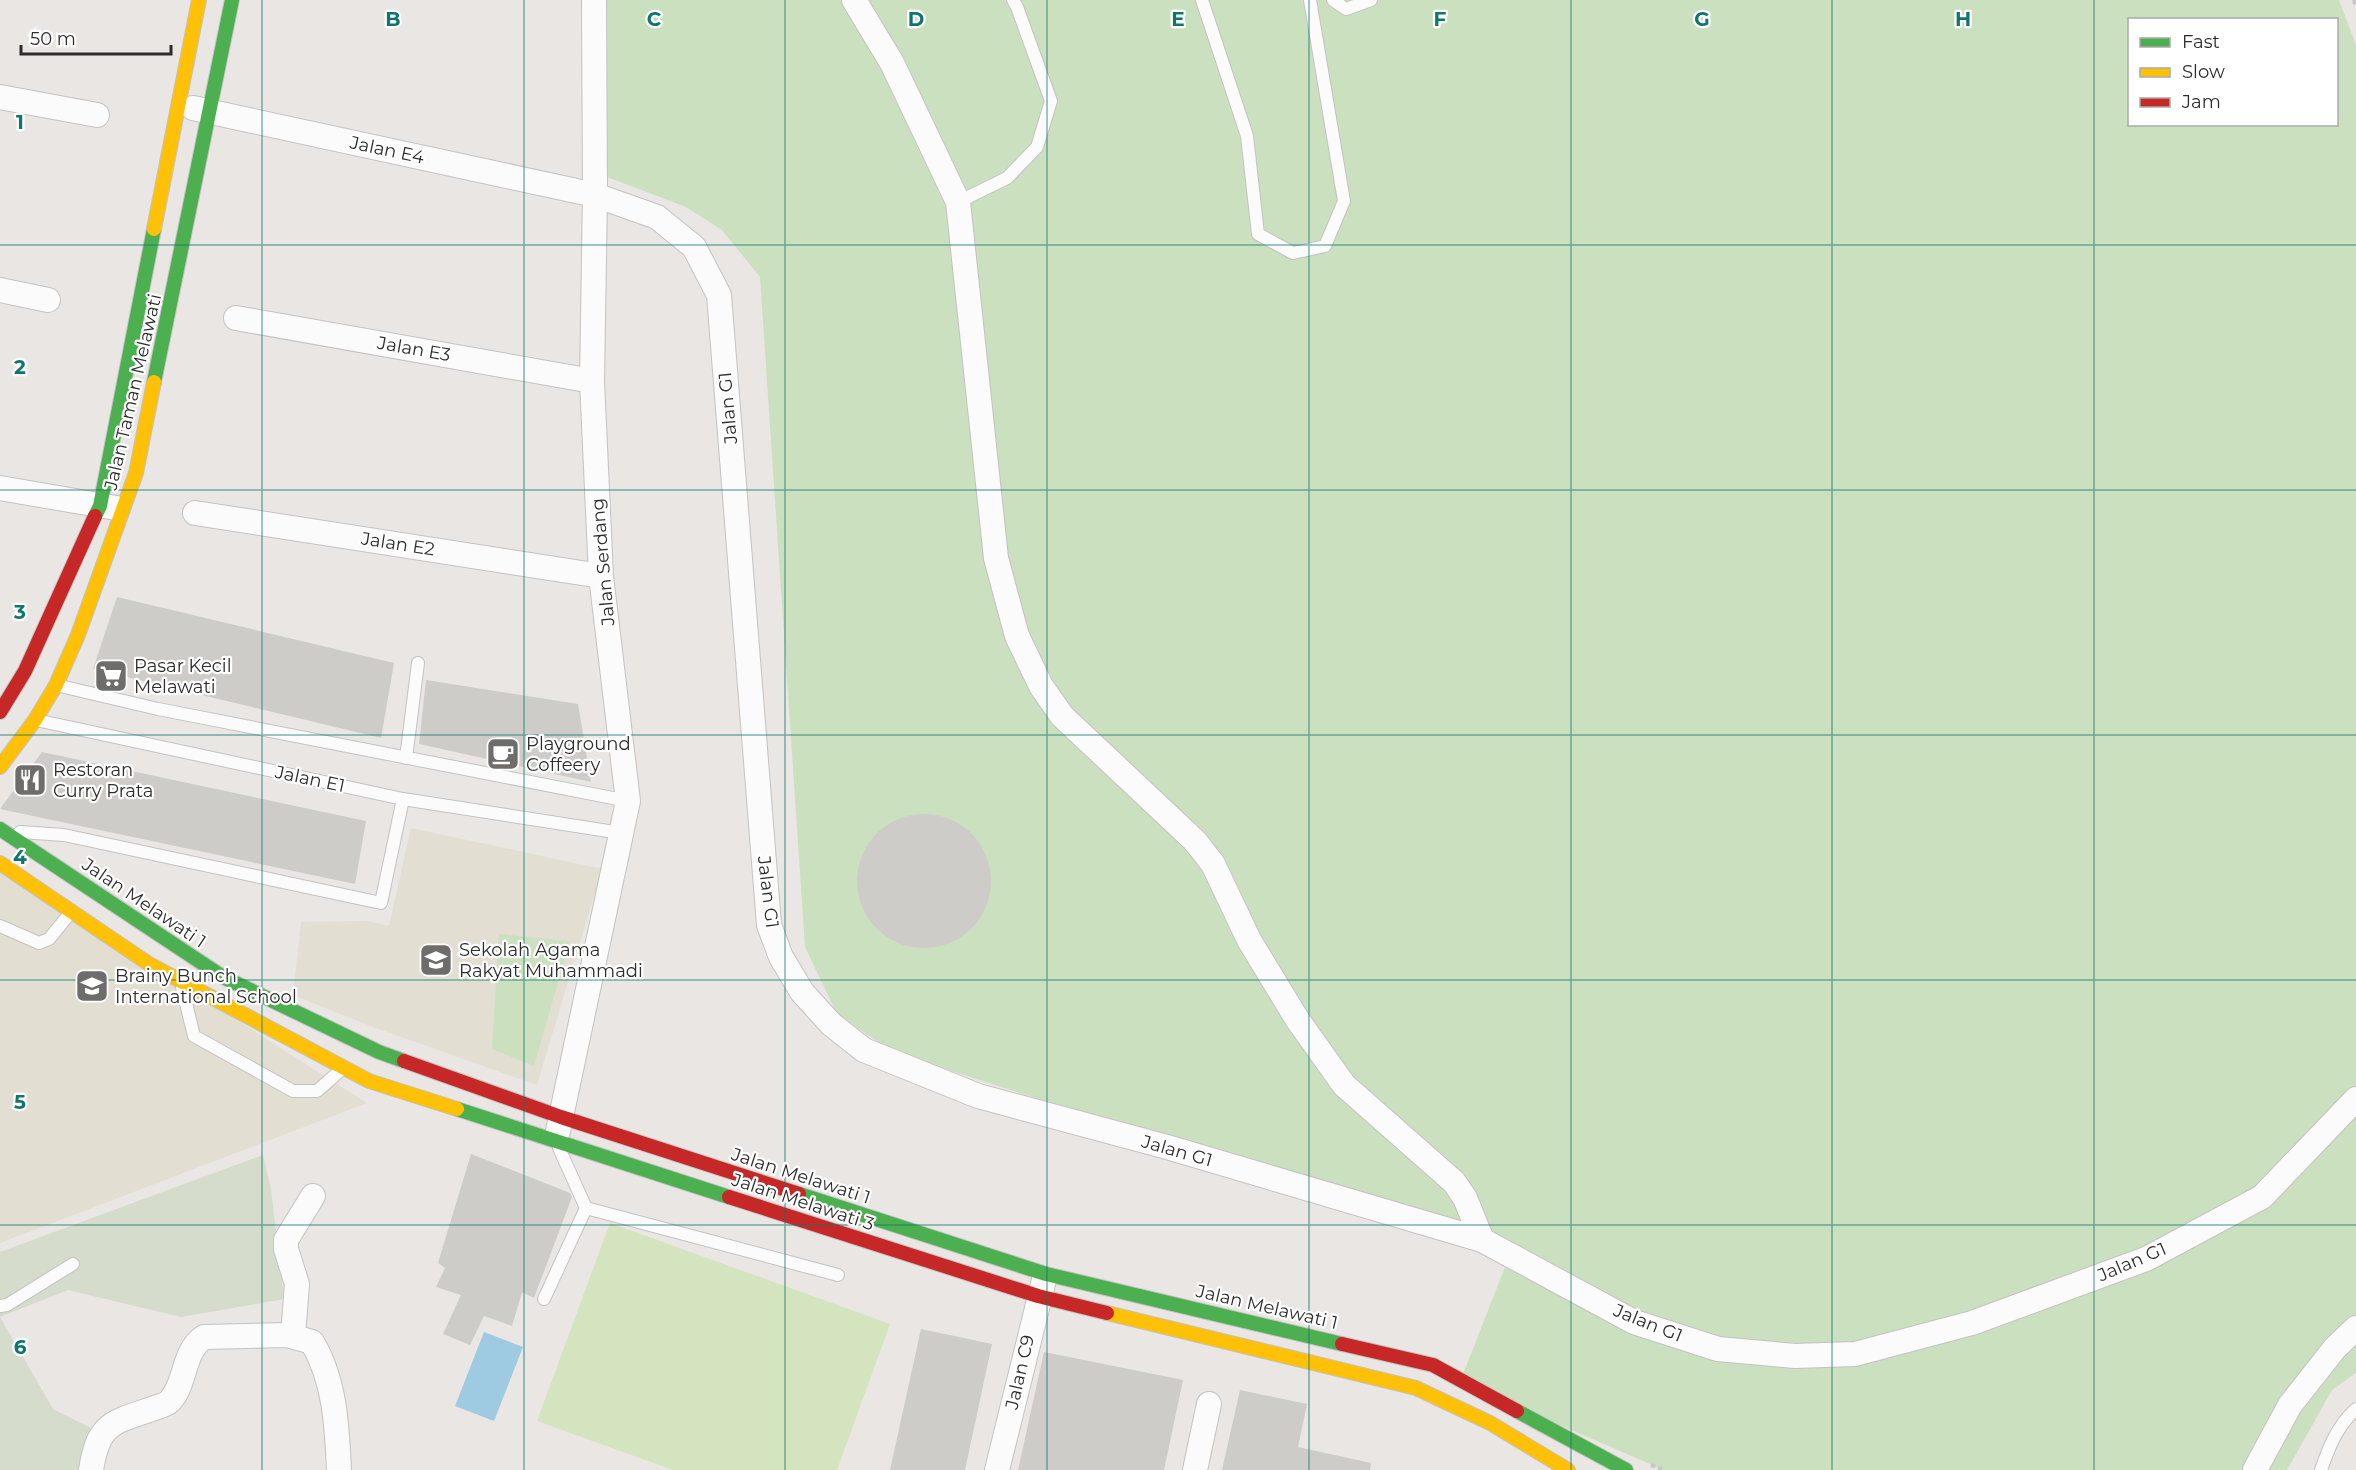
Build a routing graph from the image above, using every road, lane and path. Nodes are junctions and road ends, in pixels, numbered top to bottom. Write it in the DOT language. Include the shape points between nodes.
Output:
graph roads {
  1 [pos="199,0"];
  2 [pos="232,0"];
  3 [pos="594,0"];
  4 [pos="854,0"];
  5 [pos="1012,0"];
  6 [pos="1202,0"];
  7 [pos="1310,0"];
  8 [pos="1333,0"];
  9 [pos="1371,0"];
  10 [pos="2354,0"];
  11 [pos="2356,6"];
  12 [pos="0,97"];
  13 [pos="179,105"];
  14 [pos="211,112"];
  15 [pos="97,115"];
  16 [pos="595,195"];
  17 [pos="958,202"];
  18 [pos="0,290"];
  19 [pos="48,300"];
  20 [pos="236,318"];
  21 [pos="592,381"];
  22 [pos="0,488"];
  23 [pos="100,506"];
  24 [pos="124,510"];
  25 [pos="195,513"];
  26 [pos="601,576"];
  27 [pos="418,663"];
  28 [pos="41,678"];
  29 [pos="16,711"];
  30 [pos="406,758"];
  31 [pos="0,767"];
  32 [pos="403,799"];
  33 [pos="628,801"];
  34 [pos="2,830"];
  35 [pos="621,833"];
  36 [pos="0,863"];
  37 [pos="71,912"];
  38 [pos="0,927"];
  39 [pos="180,981"];
  40 [pos="344,1068"];
  41 [pos="2356,1100"];
  42 [pos="561,1117"];
  43 [pos="556,1142"];
  44 [pos="313,1196"];
  45 [pos="586,1208"];
  46 [pos="1482,1239"];
  47 [pos="74,1264"];
  48 [pos="838,1275"];
  49 [pos="1042,1285"];
  50 [pos="544,1299"];
  51 [pos="0,1306"];
  52 [pos="2356,1328"];
  53 [pos="303,1338"];
  54 [pos="1209,1404"];
  55 [pos="2356,1409"];
  56 [pos="90,1470"];
  57 [pos="339,1470"];
  58 [pos="997,1470"];
  59 [pos="1195,1470"];
  60 [pos="1568,1470"];
  61 [pos="1626,1470"];
  62 [pos="2255,1470"];
  63 [pos="2320,1470"];
  1 -- 13 [label="street, Jalan Taman Melawati"];
  2 -- 14 [label="street, Jalan Taman Melawati"];
  3 -- 16 [label="street, Jalan Serdang"];
  4 -- 17 [label="street" via="892,63"];
  5 -- 17 [label="lane" via="1051,101 1037,147 1007,178"];
  6 -- 7 [label="lane" via="1247,136 1258,234 1293,253 1325,246 1344,201"];
  8 -- 9 [label="lane" via="1346,9"];
  10 -- 11 [label="path"];
  12 -- 15 [label="street"];
  13 -- 14 [label="street, Jalan E4"];
  13 -- 23 [label="street, Jalan Taman Melawati"];
  14 -- 16 [label="street, Jalan E4"];
  14 -- 24 [label="street, Jalan Taman Melawati" via="136,473"];
  16 -- 21 [label="street, Jalan Serdang"];
  16 -- 46 [label="street, Jalan G1" via="657,216 694,247 719,295 769,925 781,957 802,993 831,1024 864,1050 978,1096"];
  17 -- 46 [label="street" via="996,558 1017,636 1041,686 1062,716 1201,848 1213,864 1249,940 1337,1076 1454,1182"];
  18 -- 19 [label="street"];
  20 -- 21 [label="street, Jalan E3"];
  21 -- 26 [label="street, Jalan Serdang"];
  22 -- 23 [label="street"];
  23 -- 24 [label="street"];
  23 -- 28 [label="street, Jalan Taman Melawati"];
  24 -- 28 [label="street, Jalan Taman Melawati" via="78,635"];
  25 -- 26 [label="street, Jalan E2"];
  26 -- 33 [label="street, Jalan Serdang"];
  27 -- 30 [label="lane"];
  28 -- 29 [label="street, Jalan Taman Melawati"];
  28 -- 29 [label="street, Jalan Taman Melawati"];
  28 -- 30 [label="lane" via="158,709"];
  29 -- 31 [label="street, Jalan Taman Melawati"];
  29 -- 32 [label="lane, Jalan E1"];
  30 -- 33 [label="lane"];
  32 -- 34 [label="lane" via="381,903 64,835"];
  32 -- 35 [label="lane, Jalan E1"];
  33 -- 35 [label="street, Jalan Serdang"];
  34 -- 42 [label="street, Jalan Melawati 1" via="223,977 379,1052"];
  35 -- 42 [label="street, Jalan Serdang"];
  36 -- 37 [label="street"];
  37 -- 38 [label="lane" via="49,939 39,943"];
  37 -- 39 [label="street"];
  39 -- 40 [label="street"];
  39 -- 40 [label="lane" via="194,1036 293,1091 317,1091"];
  40 -- 43 [label="street" via="369,1081"];
  41 -- 46 [label="street, Jalan G1" via="2262,1197 2146,1259 1972,1323 1856,1354 1795,1356 1718,1349 1634,1322"];
  42 -- 43 [label="street, Jalan Serdang"];
  42 -- 49 [label="street, Jalan Melawati 1"];
  43 -- 45 [label="lane"];
  43 -- 49 [label="street, Jalan Melawati 3"];
  44 -- 53 [label="street" via="286,1240 297,1284"];
  45 -- 48 [label="lane"];
  45 -- 50 [label="lane"];
  47 -- 51 [label="lane"];
  49 -- 58 [label="street, Jalan C9"];
  49 -- 60 [label="street, Jalan Melawati 1" via="1416,1388 1490,1423"];
  49 -- 61 [label="street, Jalan Melawati 1" via="1433,1365"];
  52 -- 62 [label="street" via="2290,1405"];
  53 -- 56 [label="street" via="210,1337 198,1341 168,1403 104,1430"];
  53 -- 57 [label="street" via="323,1360 336,1416"];
  54 -- 59 [label="street"];
  55 -- 63 [label="lane" via="2331,1440"];
}
